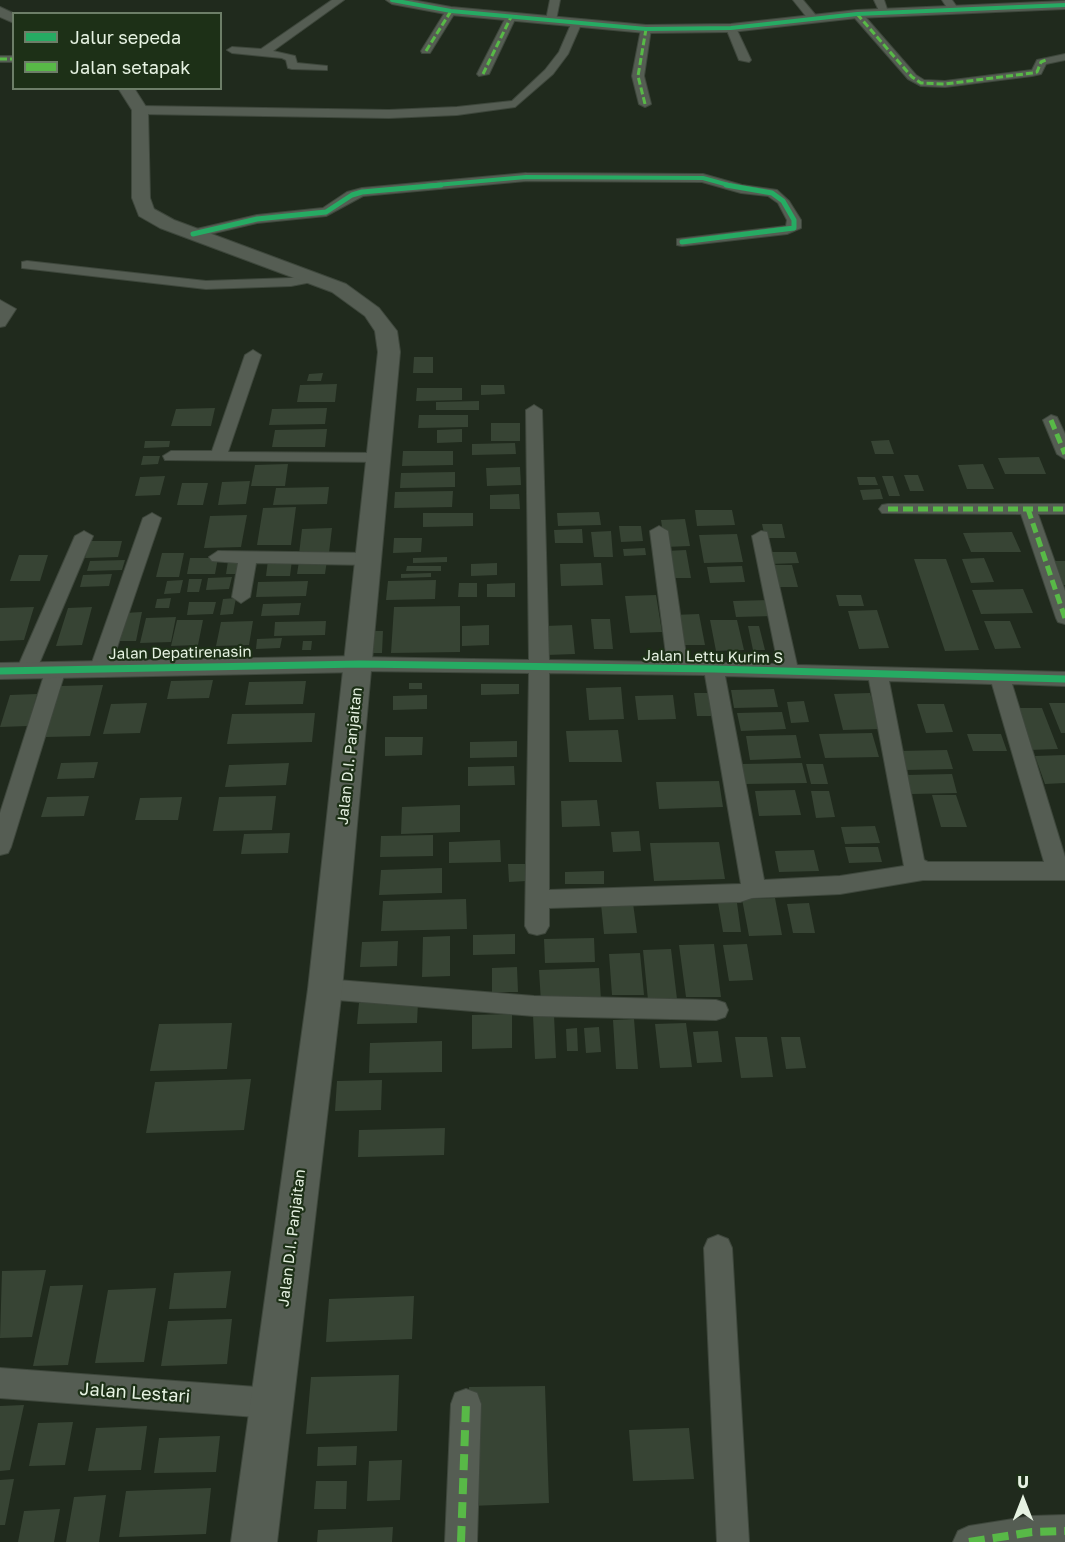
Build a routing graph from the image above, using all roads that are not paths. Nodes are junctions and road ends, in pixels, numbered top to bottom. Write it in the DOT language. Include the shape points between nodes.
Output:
graph roads {
  1 [pos="339,0"];
  2 [pos="392,0"];
  3 [pos="555,0"];
  4 [pos="798,0"];
  5 [pos="879,0"];
  6 [pos="951,5"];
  7 [pos="1065,5"];
  8 [pos="451,11"];
  9 [pos="885,13"];
  10 [pos="857,14"];
  11 [pos="510,17"];
  12 [pos="813,18"];
  13 [pos="550,20"];
  14 [pos="577,22"];
  15 [pos="730,28"];
  16 [pos="646,29"];
  17 [pos="232,50"];
  18 [pos="265,51"];
  19 [pos="426,51"];
  20 [pos="1065,57"];
  21 [pos="745,60"];
  22 [pos="323,68"];
  23 [pos="483,74"];
  24 [pos="133,99"];
  25 [pos="645,104"];
  26 [pos="193,234"];
  27 [pos="682,242"];
  28 [pos="27,265"];
  29 [pos="312,278"];
  30 [pos="0,304"];
  31 [pos="0,323"];
  32 [pos="253,355"];
  33 [pos="534,410"];
  34 [pos="1051,420"];
  35 [pos="1065,454"];
  36 [pos="171,456"];
  37 [pos="218,457"];
  38 [pos="379,458"];
  39 [pos="888,509"];
  40 [pos="1028,509"];
  41 [pos="1065,510"];
  42 [pos="152,518"];
  43 [pos="659,531"];
  44 [pos="84,536"];
  45 [pos="761,536"];
  46 [pos="218,557"];
  47 [pos="248,557"];
  48 [pos="370,559"];
  49 [pos="241,597"];
  50 [pos="1065,618"];
  51 [pos="360,664"];
  52 [pos="539,667"];
  53 [pos="99,668"];
  54 [pos="56,669"];
  55 [pos="678,669"];
  56 [pos="714,669"];
  57 [pos="0,671"];
  58 [pos="26,671"];
  59 [pos="789,672"];
  60 [pos="878,674"];
  61 [pos="1000,677"];
  62 [pos="1065,679"];
  63 [pos="0,847"];
  64 [pos="923,871"];
  65 [pos="1062,871"];
  66 [pos="751,889"];
  67 [pos="537,898"];
  68 [pos="537,926"];
  69 [pos="325,989"];
  70 [pos="717,1010"];
  71 [pos="718,1248"];
  72 [pos="0,1383"];
  73 [pos="270,1403"];
  74 [pos="466,1404"];
  75 [pos="1065,1531"];
  76 [pos="1033,1537"];
  77 [pos="254,1542"];
  78 [pos="461,1542"];
  79 [pos="732,1542"];
  80 [pos="969,1542"];
  1 -- 18 [label="street"];
  2 -- 8 [label="street"];
  3 -- 13 [label="street"];
  4 -- 12 [label="street"];
  5 -- 9 [label="street"];
  6 -- 7 [label="street"];
  6 -- 9 [label="street"];
  8 -- 11 [label="street"];
  8 -- 19 [label="street"];
  9 -- 10 [label="street"];
  10 -- 12 [label="street"];
  10 -- 20 [label="street" via="921,83 945,84 1032,73 1037,72 1041,62"];
  11 -- 13 [label="street"];
  11 -- 23 [label="street"];
  12 -- 15 [label="street"];
  13 -- 14 [label="street"];
  14 -- 16 [label="street"];
  14 -- 24 [label="street" via="564,52 549,72 515,104 388,114"];
  15 -- 16 [label="street"];
  15 -- 21 [label="street"];
  16 -- 25 [label="street" via="638,76"];
  17 -- 18 [label="street"];
  18 -- 22 [label="street" via="291,58 292,66"];
  24 -- 26 [label="main road, Jalan D.I. Panjaitan" via="141,198 146,212"];
  26 -- 27 [label="street" via="257,219 326,212 362,192 526,177 703,178 741,189 772,192 783,201 794,220 794,228 787,230"];
  26 -- 29 [label="main road, Jalan D.I. Panjaitan"];
  28 -- 29 [label="street" via="206,285"];
  29 -- 38 [label="main road, Jalan D.I. Panjaitan" via="359,301 386,331 389,352"];
  30 -- 31 [label="street" via="9,309"];
  32 -- 37 [label="street"];
  33 -- 52 [label="street"];
  34 -- 35 [label="street"];
  36 -- 37 [label="street"];
  37 -- 38 [label="street"];
  38 -- 48 [label="main road, Jalan D.I. Panjaitan"];
  39 -- 40 [label="street"];
  40 -- 41 [label="street"];
  40 -- 50 [label="street"];
  42 -- 53 [label="street"];
  43 -- 55 [label="street"];
  44 -- 58 [label="street"];
  45 -- 59 [label="street"];
  46 -- 47 [label="street"];
  47 -- 48 [label="street"];
  47 -- 49 [label="street"];
  48 -- 51 [label="main road, Jalan D.I. Panjaitan"];
  51 -- 52 [label="street, Jalan Lettu Kurim S"];
  51 -- 53 [label="street, Jalan Depatirenasin"];
  51 -- 69 [label="main road, Jalan D.I. Panjaitan"];
  52 -- 55 [label="street, Jalan Lettu Kurim S"];
  52 -- 67 [label="street"];
  53 -- 54 [label="street, Jalan Depatirenasin"];
  54 -- 58 [label="street, Jalan Depatirenasin"];
  54 -- 63 [label="street"];
  55 -- 56 [label="street, Jalan Lettu Kurim S"];
  56 -- 59 [label="street, Jalan Lettu Kurim S"];
  56 -- 66 [label="street" via="753,880"];
  57 -- 58 [label="street, Jalan Depatirenasin"];
  59 -- 60 [label="street, Jalan Lettu Kurim S"];
  60 -- 61 [label="street, Jalan Lettu Kurim S"];
  60 -- 64 [label="street" via="914,864"];
  61 -- 62 [label="street, Jalan Lettu Kurim S"];
  61 -- 65 [label="street"];
  64 -- 65 [label="street"];
  64 -- 66 [label="street" via="840,885"];
  66 -- 67 [label="street" via="740,893"];
  67 -- 68 [label="street"];
  69 -- 70 [label="street" via="534,1006"];
  69 -- 73 [label="main road, Jalan D.I. Panjaitan"];
  71 -- 79 [label="street"];
  72 -- 73 [label="street, Jalan Lestari"];
  73 -- 77 [label="main road, Jalan D.I. Panjaitan"];
  74 -- 78 [label="street"];
  75 -- 76 [label="street"];
  76 -- 80 [label="street"];
}
